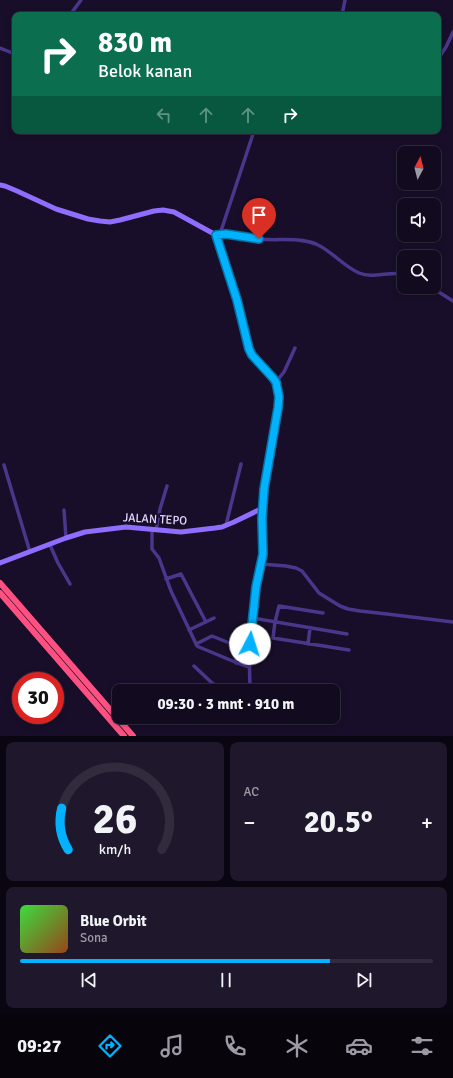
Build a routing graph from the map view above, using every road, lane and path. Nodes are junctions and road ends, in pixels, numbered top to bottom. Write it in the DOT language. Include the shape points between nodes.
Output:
graph roads {
  1 [pos="81,0"];
  2 [pos="346,0"];
  3 [pos="72,12"];
  4 [pos="343,12"];
  5 [pos="453,32"];
  6 [pos="0,48"];
  7 [pos="12,52"];
  8 [pos="441,54"];
  9 [pos="253,134"];
  10 [pos="0,185"];
  11 [pos="218,234"];
  12 [pos="397,273"];
  13 [pos="441,294"];
  14 [pos="453,302"];
  15 [pos="295,348"];
  16 [pos="276,382"];
  17 [pos="241,464"];
  18 [pos="4,465"];
  19 [pos="167,486"];
  20 [pos="263,508"];
  21 [pos="64,510"];
  22 [pos="226,525"];
  23 [pos="154,530"];
  24 [pos="66,538"];
  25 [pos="50,545"];
  26 [pos="30,552"];
  27 [pos="0,563"];
  28 [pos="261,564"];
  29 [pos="166,579"];
  30 [pos="0,583"];
  31 [pos="70,584"];
  32 [pos="0,593"];
  33 [pos="323,613"];
  34 [pos="214,618"];
  35 [pos="252,618"];
  36 [pos="206,622"];
  37 [pos="275,622"];
  38 [pos="453,622"];
  39 [pos="310,628"];
  40 [pos="189,630"];
  41 [pos="347,634"];
  42 [pos="196,644"];
  43 [pos="308,644"];
  44 [pos="349,650"];
  45 [pos="236,663"];
  46 [pos="194,666"];
  47 [pos="249,667"];
  48 [pos="214,684"];
  49 [pos="250,684"];
  50 [pos="124,736"];
  51 [pos="133,736"];
  1 -- 3 [label="street"];
  2 -- 4 [label="street"];
  5 -- 8 [label="street"];
  6 -- 7 [label="street"];
  9 -- 11 [label="street"];
  10 -- 11 [label="street" via="56,209 88,219 110,222 163,210 174,212"];
  11 -- 12 [label="street" via="305,241 324,248 358,273"];
  11 -- 16 [label="street" via="249,349"];
  13 -- 14 [label="street"];
  15 -- 16 [label="street" via="284,372"];
  16 -- 20 [label="street" via="278,408"];
  17 -- 22 [label="street"];
  18 -- 26 [label="street"];
  19 -- 23 [label="street"];
  20 -- 22 [label="street, JALAN TEPO"];
  20 -- 28 [label="street"];
  21 -- 24 [label="street"];
  22 -- 23 [label="street, JALAN TEPO" via="184,532"];
  23 -- 24 [label="street, JALAN TEPO" via="118,528 85,532"];
  23 -- 29 [label="street" via="152,549 159,558"];
  24 -- 25 [label="street, JALAN TEPO"];
  25 -- 26 [label="street, JALAN TEPO"];
  25 -- 31 [label="street"];
  26 -- 27 [label="street, JALAN TEPO"];
  28 -- 35 [label="street"];
  28 -- 38 [label="street" via="286,566 302,571 319,592 348,609"];
  29 -- 36 [label="street" via="181,574"];
  29 -- 40 [label="street"];
  30 -- 51 [label="highway"];
  32 -- 50 [label="highway"];
  33 -- 37 [label="street" via="280,606"];
  34 -- 36 [label="street"];
  35 -- 37 [label="street"];
  35 -- 47 [label="street"];
  36 -- 40 [label="street"];
  37 -- 39 [label="street"];
  37 -- 43 [label="street" via="273,638"];
  39 -- 41 [label="street"];
  39 -- 43 [label="street"];
  40 -- 42 [label="street"];
  42 -- 45 [label="street" via="199,648"];
  42 -- 45 [label="street" via="212,636 238,646"];
  43 -- 44 [label="street"];
  45 -- 47 [label="street"];
  46 -- 48 [label="street"];
  47 -- 49 [label="street"];
}
